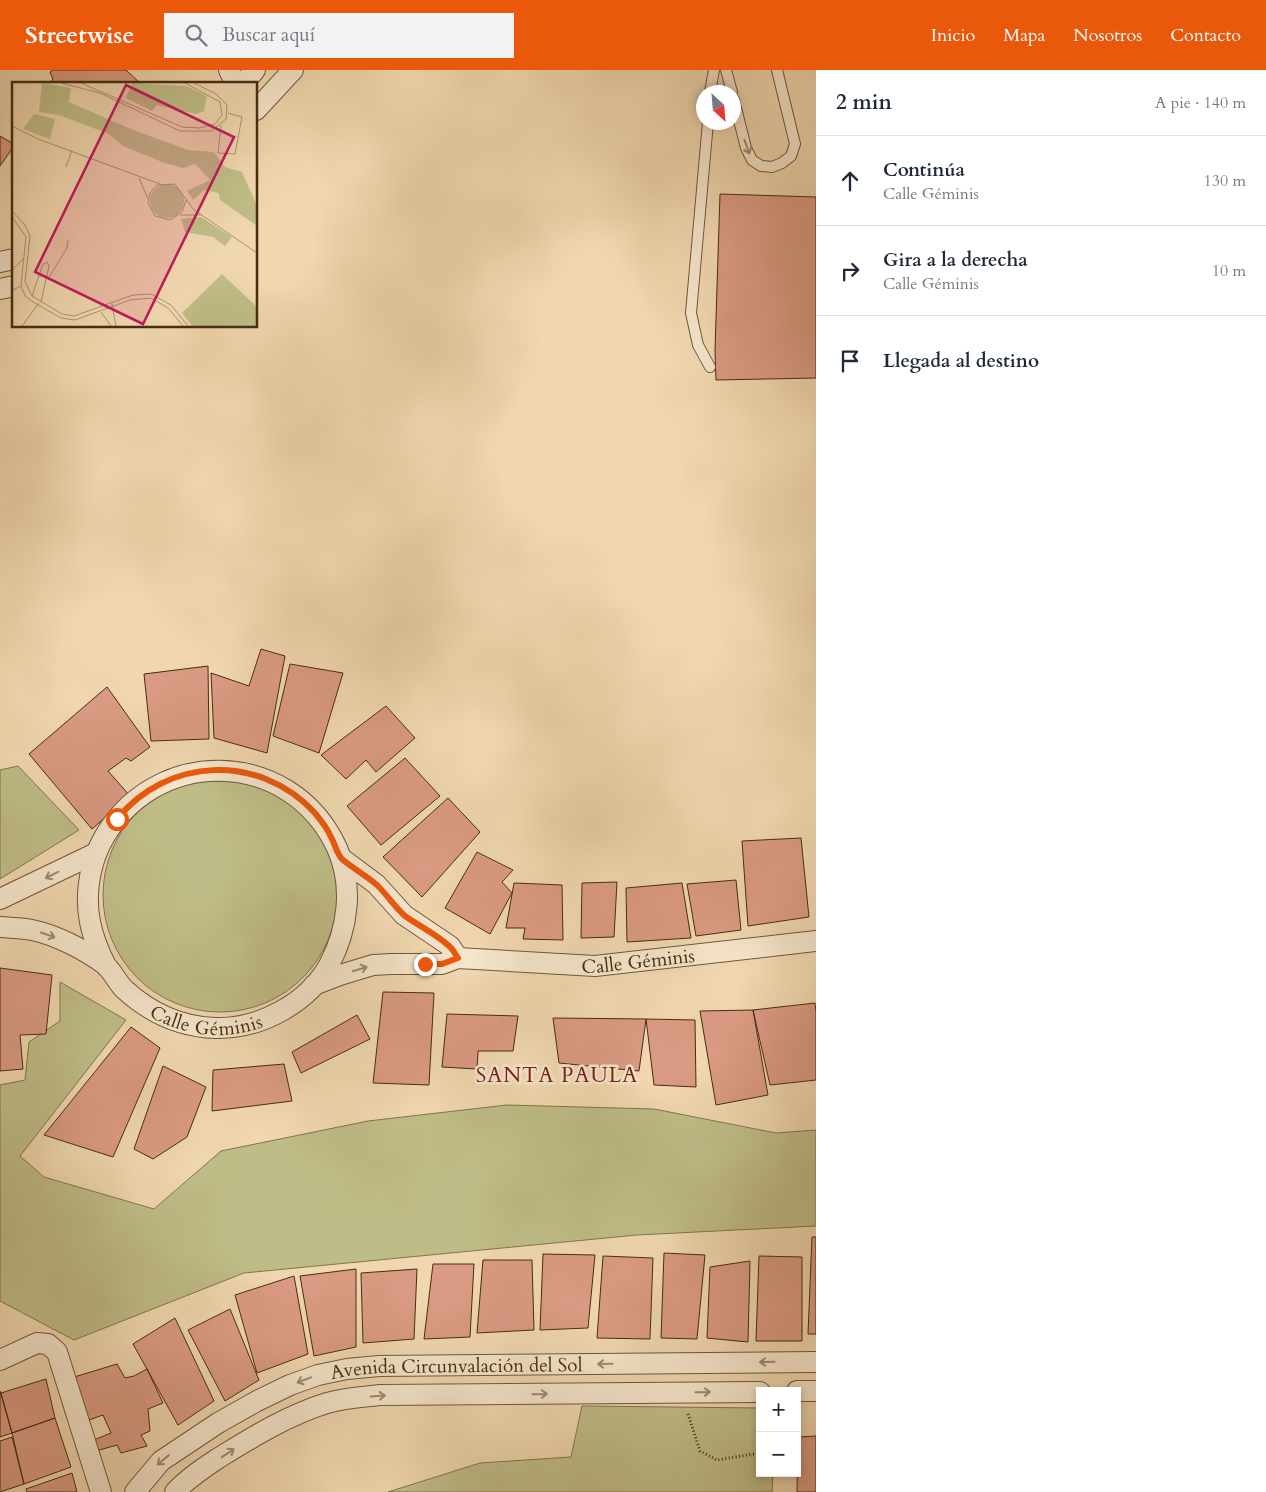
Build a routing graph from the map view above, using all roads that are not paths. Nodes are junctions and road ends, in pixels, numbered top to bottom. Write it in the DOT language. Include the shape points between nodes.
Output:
graph roads {
  1 [pos="229,70"];
  2 [pos="255,70"];
  3 [pos="293,70"];
  4 [pos="714,70"];
  5 [pos="726,70"];
  6 [pos="777,70"];
  7 [pos="235,82"];
  8 [pos="245,82"];
  9 [pos="711,85"];
  10 [pos="730,85"];
  11 [pos="258,107"];
  12 [pos="741,128"];
  13 [pos="707,130"];
  14 [pos="710,368"];
  15 [pos="96,853"];
  16 [pos="341,858"];
  17 [pos="0,899"];
  18 [pos="0,927"];
  19 [pos="816,941"];
  20 [pos="458,958"];
  21 [pos="106,966"];
  22 [pos="314,985"];
  23 [pos="0,1360"];
  24 [pos="816,1362"];
  25 [pos="801,1391"];
  26 [pos="816,1391"];
  27 [pos="756,1392"];
  28 [pos="101,1492"];
  29 [pos="135,1492"];
  30 [pos="175,1492"];
  1 -- 7 [label="street"];
  2 -- 8 [label="street"];
  3 -- 11 [label="street"];
  4 -- 9 [label="lane"];
  5 -- 10 [label="lane"];
  12 -- 6 [label="lane, one-way" via="752,160 761,166 772,167 791,156 795,144"];
  13 -- 14 [label="lane" via="691,313 698,345"];
  15 -- 16 [label="street, Calle Géminis" via="108,830 145,792 169,779 194,772 221,770 247,773 272,781 295,795 314,812 330,834"];
  15 -- 17 [label="street, one-way"];
  15 -- 21 [label="street, Calle Géminis" via="88,906 96,945"];
  16 -- 20 [label="street, Calle Géminis" via="376,884 404,914 450,946"];
  16 -- 22 [label="street, Calle Géminis" via="347,896 342,934 326,970"];
  18 -- 21 [label="street, Calle Géminis, one-way" via="34,930 59,939"];
  19 -- 20 [label="street, Calle Géminis" via="595,966"];
  22 -- 20 [label="street, Calle Géminis, one-way" via="373,965 442,964"];
  21 -- 22 [label="street, Calle Géminis" via="142,1005 166,1018 192,1026 245,1025 271,1017"];
  23 -- 28 [label="street" via="37,1343 48,1344 57,1352"];
  24 -- 29 [label="street, Avenida Circunvalación del Sol, one-way" via="379,1366 346,1369 290,1385 218,1423 161,1461"];
  25 -- 26 [label="street"];
  30 -- 27 [label="street, Avenida Circunvalación del Sol, one-way" via="207,1466 273,1427 327,1403 351,1398 380,1395"];
}
